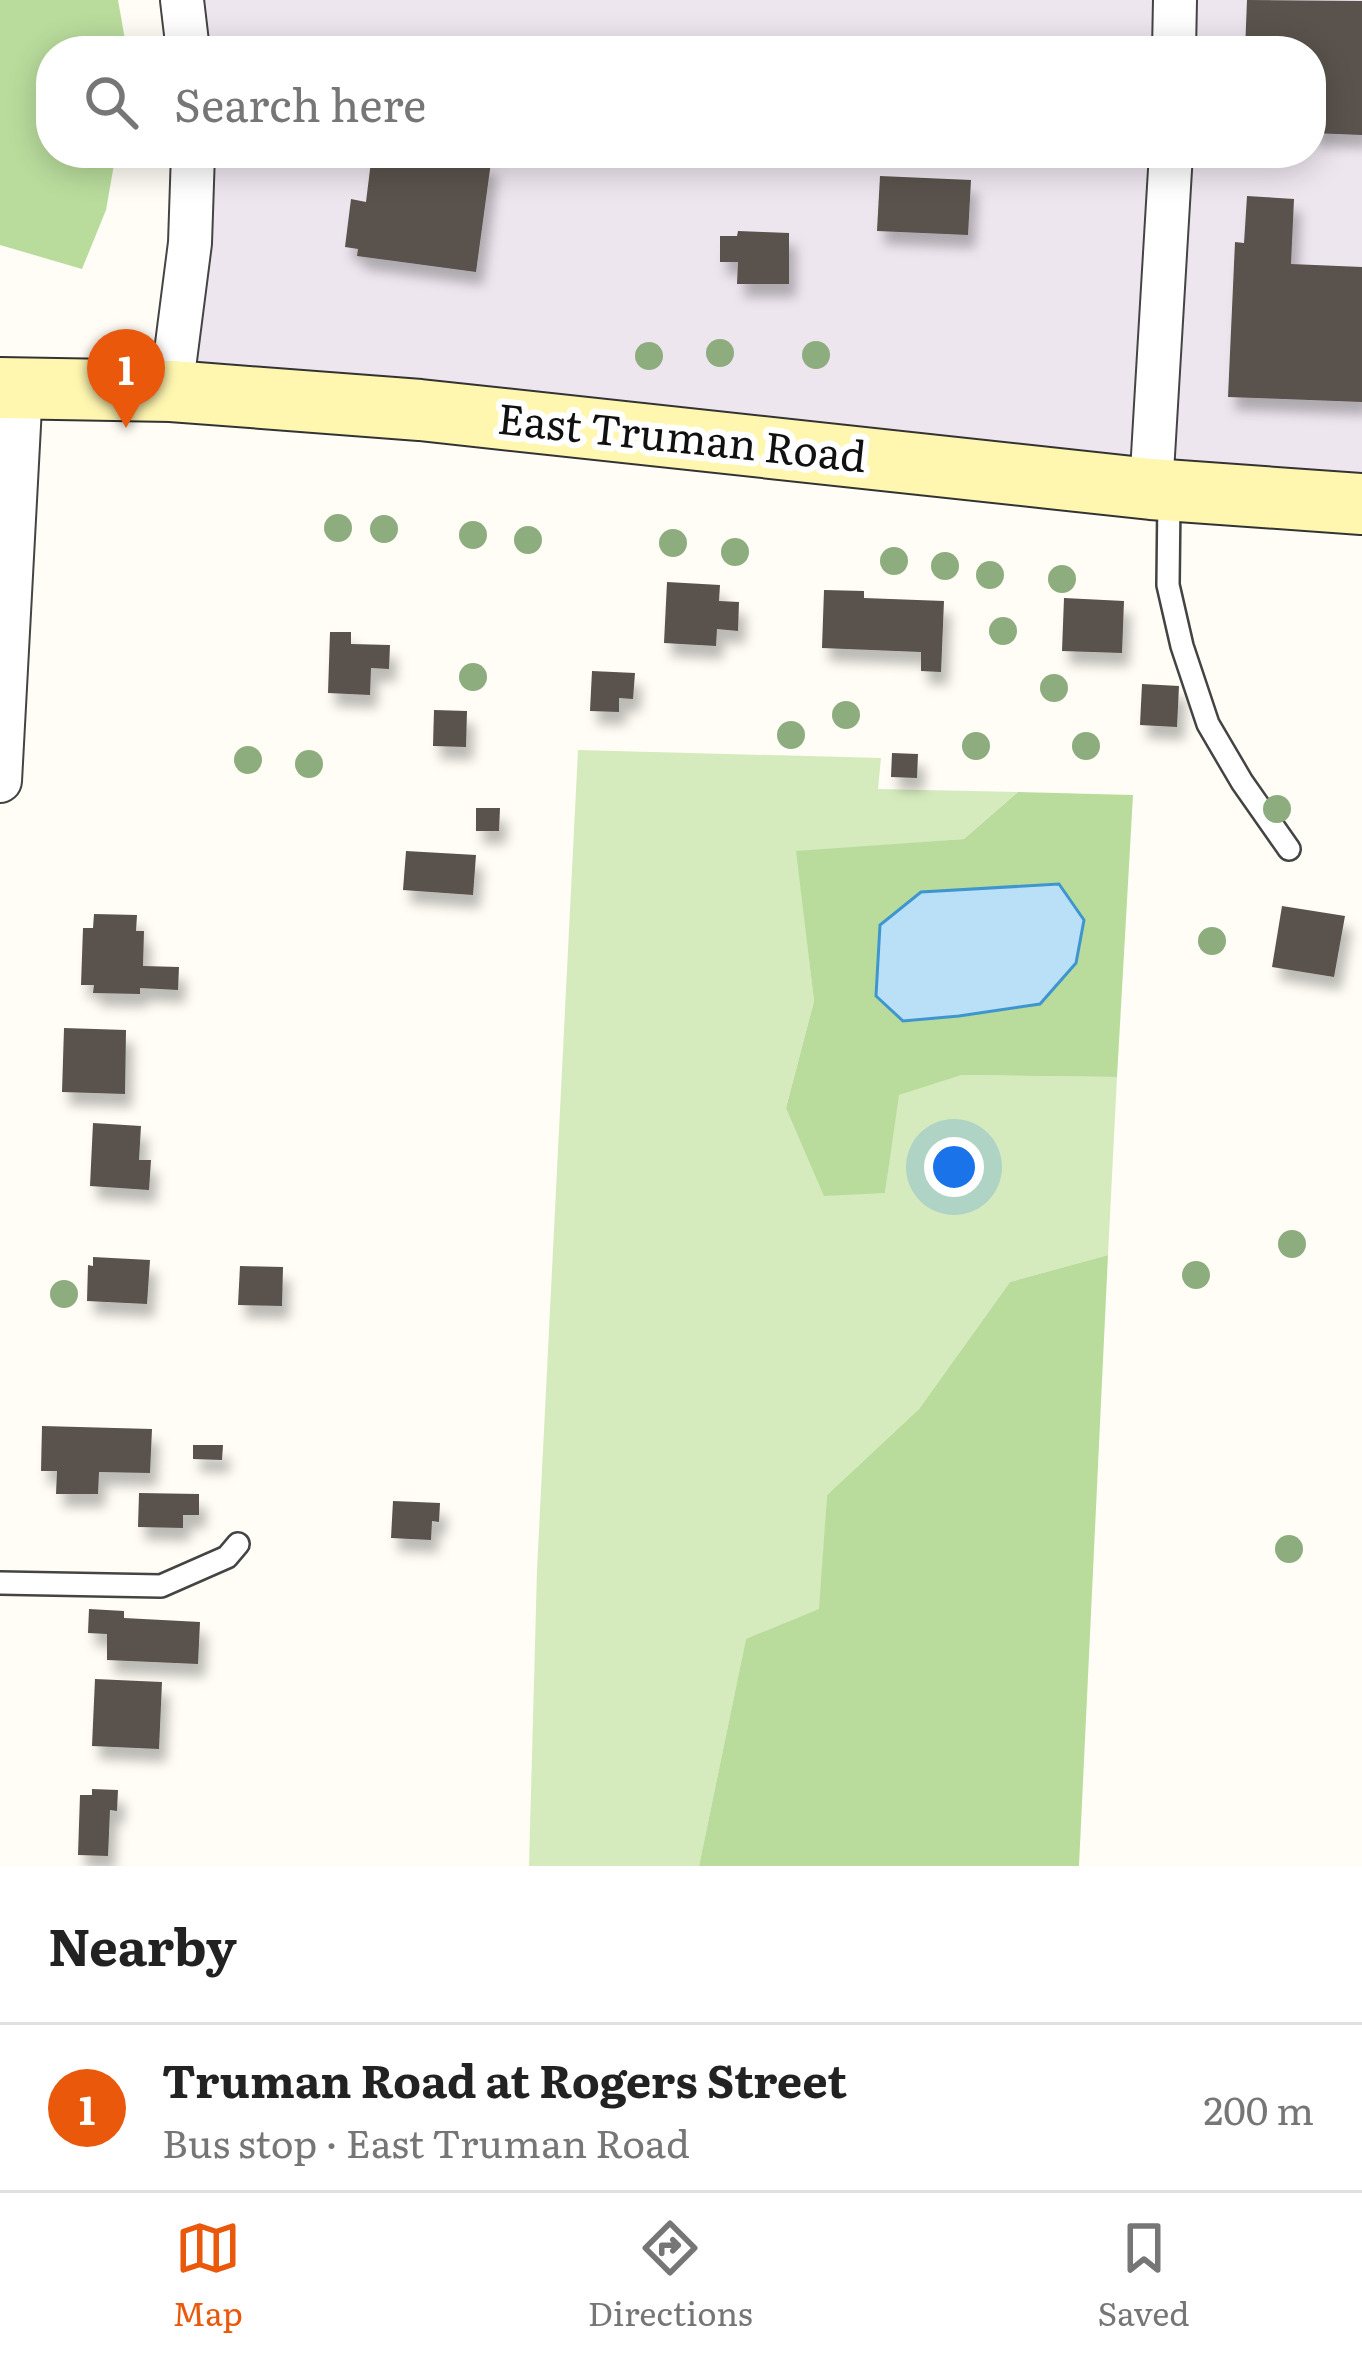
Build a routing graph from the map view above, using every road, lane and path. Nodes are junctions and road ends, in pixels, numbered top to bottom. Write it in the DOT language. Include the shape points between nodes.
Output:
graph roads {
  1 [pos="182,0"];
  2 [pos="1175,0"];
  3 [pos="186,36"];
  4 [pos="1174,36"];
  5 [pos="192,168"];
  6 [pos="1171,168"];
  7 [pos="10,388"];
  8 [pos="171,391"];
  9 [pos="1160,489"];
  10 [pos="1362,504"];
  11 [pos="0,781"];
  12 [pos="1289,849"];
  13 [pos="238,1544"];
  14 [pos="0,1583"];
  1 -- 3 [label="street"];
  2 -- 4 [label="street"];
  5 -- 8 [label="street"];
  6 -- 9 [label="street"];
  7 -- 8 [label="main road, East Truman Road"];
  7 -- 11 [label="street"];
  8 -- 9 [label="main road, East Truman Road"];
  9 -- 10 [label="main road, East Truman Road"];
  9 -- 12 [label="lane" via="1168,585 1208,724"];
  13 -- 14 [label="lane" via="227,1557 161,1586"];
}
